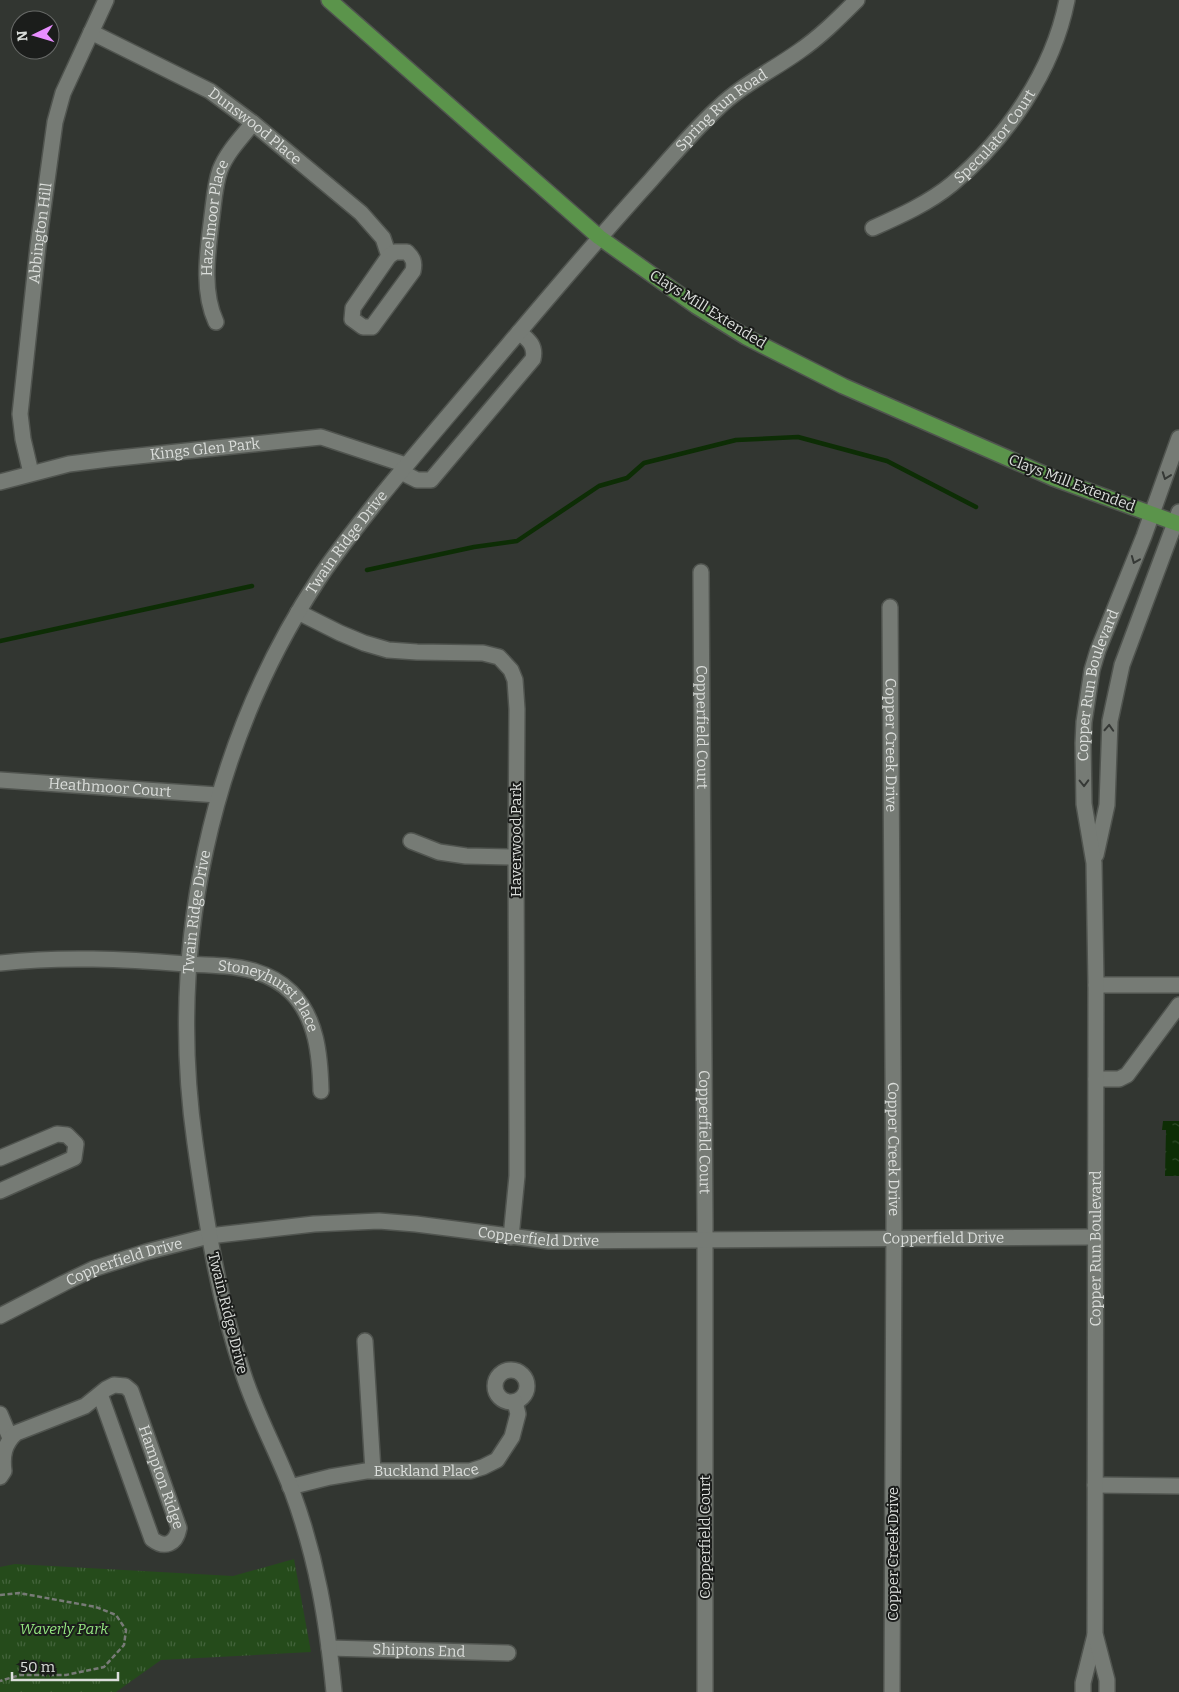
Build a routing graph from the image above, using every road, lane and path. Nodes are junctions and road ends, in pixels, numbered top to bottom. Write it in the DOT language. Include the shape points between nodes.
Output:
graph roads {
  1 [pos="106,0"];
  2 [pos="329,0"];
  3 [pos="857,0"];
  4 [pos="1066,0"];
  5 [pos="90,32"];
  6 [pos="253,123"];
  7 [pos="873,228"];
  8 [pos="599,237"];
  9 [pos="389,256"];
  10 [pos="216,322"];
  11 [pos="519,332"];
  12 [pos="1179,438"];
  13 [pos="404,468"];
  14 [pos="31,473"];
  15 [pos="0,482"];
  16 [pos="1152,514"];
  17 [pos="1178,520"];
  18 [pos="701,572"];
  19 [pos="890,607"];
  20 [pos="298,612"];
  21 [pos="0,780"];
  22 [pos="218,795"];
  23 [pos="411,841"];
  24 [pos="516,857"];
  25 [pos="1094,863"];
  26 [pos="0,963"];
  27 [pos="188,964"];
  28 [pos="1096,985"];
  29 [pos="1179,985"];
  30 [pos="1179,1005"];
  31 [pos="1096,1079"];
  32 [pos="320,1091"];
  33 [pos="0,1158"];
  34 [pos="0,1191"];
  35 [pos="210,1236"];
  36 [pos="511,1237"];
  37 [pos="1095,1237"];
  38 [pos="706,1239"];
  39 [pos="894,1239"];
  40 [pos="0,1316"];
  41 [pos="365,1341"];
  42 [pos="100,1394"];
  43 [pos="515,1402"];
  44 [pos="0,1414"];
  45 [pos="10,1438"];
  46 [pos="1,1457"];
  47 [pos="373,1471"];
  48 [pos="0,1477"];
  49 [pos="1095,1484"];
  50 [pos="1179,1486"];
  51 [pos="290,1488"];
  52 [pos="0,1595"];
  53 [pos="1096,1634"];
  54 [pos="329,1648"];
  55 [pos="508,1653"];
  56 [pos="0,1681"];
  57 [pos="334,1692"];
  58 [pos="705,1692"];
  59 [pos="892,1692"];
  60 [pos="1083,1692"];
  61 [pos="1107,1692"];
  1 -- 5 [label="street, Abbington Hill"];
  2 -- 8 [label="main road, Clays Mill Extended"];
  3 -- 8 [label="street, Spring Run Road" via="821,36 739,90 715,110"];
  4 -- 7 [label="street, Speculator Court" via="1051,51 1009,125 951,185"];
  5 -- 6 [label="street, Dunswood Place" via="210,91"];
  5 -- 14 [label="street, Abbington Hill" via="63,93 55,122 20,414"];
  6 -- 9 [label="street, Dunswood Place" via="361,212 382,238"];
  6 -- 10 [label="street, Hazelmoor Place" via="229,153 215,192 207,288"];
  8 -- 11 [label="street, Twain Ridge Drive"];
  8 -- 16 [label="main road, Clays Mill Extended" via="746,337 843,386 1053,478"];
  9 -- 9 [label="street" via="395,252 406,252 415,265 413,271 372,327 363,328 352,319 353,308"];
  11 -- 13 [label="street, Twain Ridge Drive"];
  11 -- 13 [label="street, Kings Glen Park" via="532,344 533,359 431,480 417,480"];
  12 -- 16 [label="street, Copper Run Boulevard, one-way"];
  13 -- 14 [label="street, Kings Glen Park" via="321,437 109,458"];
  13 -- 20 [label="street, Twain Ridge Drive" via="339,550"];
  14 -- 15 [label="street, Kings Glen Park"];
  16 -- 17 [label="main road, Clays Mill Extended"];
  16 -- 25 [label="street, Copper Run Boulevard, one-way" via="1092,670 1084,722 1083,769 1084,804"];
  25 -- 17 [label="street, Copper Run Boulevard, one-way" via="1107,805 1110,721 1117,683 1128,643"];
  18 -- 38 [label="street, Copperfield Court"];
  19 -- 39 [label="street, Copper Creek Drive"];
  20 -- 22 [label="street, Twain Ridge Drive" via="256,696"];
  20 -- 24 [label="street, Haverwood Park" via="348,636 388,650 483,652 499,657 506,664 514,680 517,709"];
  21 -- 22 [label="street, Heathmoor Court"];
  22 -- 27 [label="street, Twain Ridge Drive" via="192,920"];
  23 -- 24 [label="street" via="439,852"];
  24 -- 36 [label="street, Haverwood Park" via="518,1133"];
  25 -- 28 [label="street, Copper Run Boulevard"];
  26 -- 27 [label="street, Stoneyhurst Place" via="119,959"];
  27 -- 32 [label="street, Stoneyhurst Place" via="255,972 274,979 290,991 305,1010 316,1040"];
  27 -- 35 [label="street, Twain Ridge Drive" via="186,1059"];
  28 -- 29 [label="street"];
  28 -- 31 [label="street, Copper Run Boulevard"];
  30 -- 31 [label="street" via="1127,1075 1119,1079"];
  31 -- 37 [label="street, Copper Run Boulevard"];
  33 -- 34 [label="street" via="57,1134 67,1135 76,1144 74,1158"];
  35 -- 36 [label="street, Copperfield Drive" via="314,1224 379,1221"];
  35 -- 40 [label="street, Copperfield Drive" via="146,1252 94,1270"];
  35 -- 51 [label="street, Twain Ridge Drive" via="225,1310 244,1377"];
  36 -- 38 [label="street, Copperfield Drive" via="549,1241"];
  37 -- 39 [label="street, Copperfield Drive"];
  37 -- 49 [label="street, Copper Run Boulevard"];
  38 -- 39 [label="street, Copperfield Drive"];
  38 -- 58 [label="street, Copperfield Court"];
  39 -- 59 [label="street, Copper Creek Drive"];
  41 -- 47 [label="street"];
  42 -- 42 [label="street, Hampton Ridge" via="152,1538 157,1543 173,1542 179,1528 131,1391 125,1386 114,1385"];
  42 -- 45 [label="street, Hampton Ridge" via="85,1406 23,1429"];
  43 -- 47 [label="street, Buckland Place" via="518,1414 512,1437 497,1460 483,1467 470,1471"];
  44 -- 45 [label="street"];
  45 -- 46 [label="street"];
  46 -- 48 [label="street" via="4,1472"];
  47 -- 51 [label="street, Buckland Place" via="330,1477"];
  49 -- 50 [label="street"];
  49 -- 53 [label="street, Copper Run Boulevard"];
  51 -- 54 [label="street, Twain Ridge Drive" via="317,1571"];
  52 -- 56 [label="path" via="19,1593 96,1607 116,1616 126,1630 124,1645 104,1667 66,1675 20,1675"];
  53 -- 60 [label="street, Copper Run Boulevard"];
  53 -- 61 [label="street, Copper Run Boulevard"];
  54 -- 55 [label="street, Shiptons End"];
  54 -- 57 [label="street, Twain Ridge Drive"];
}
